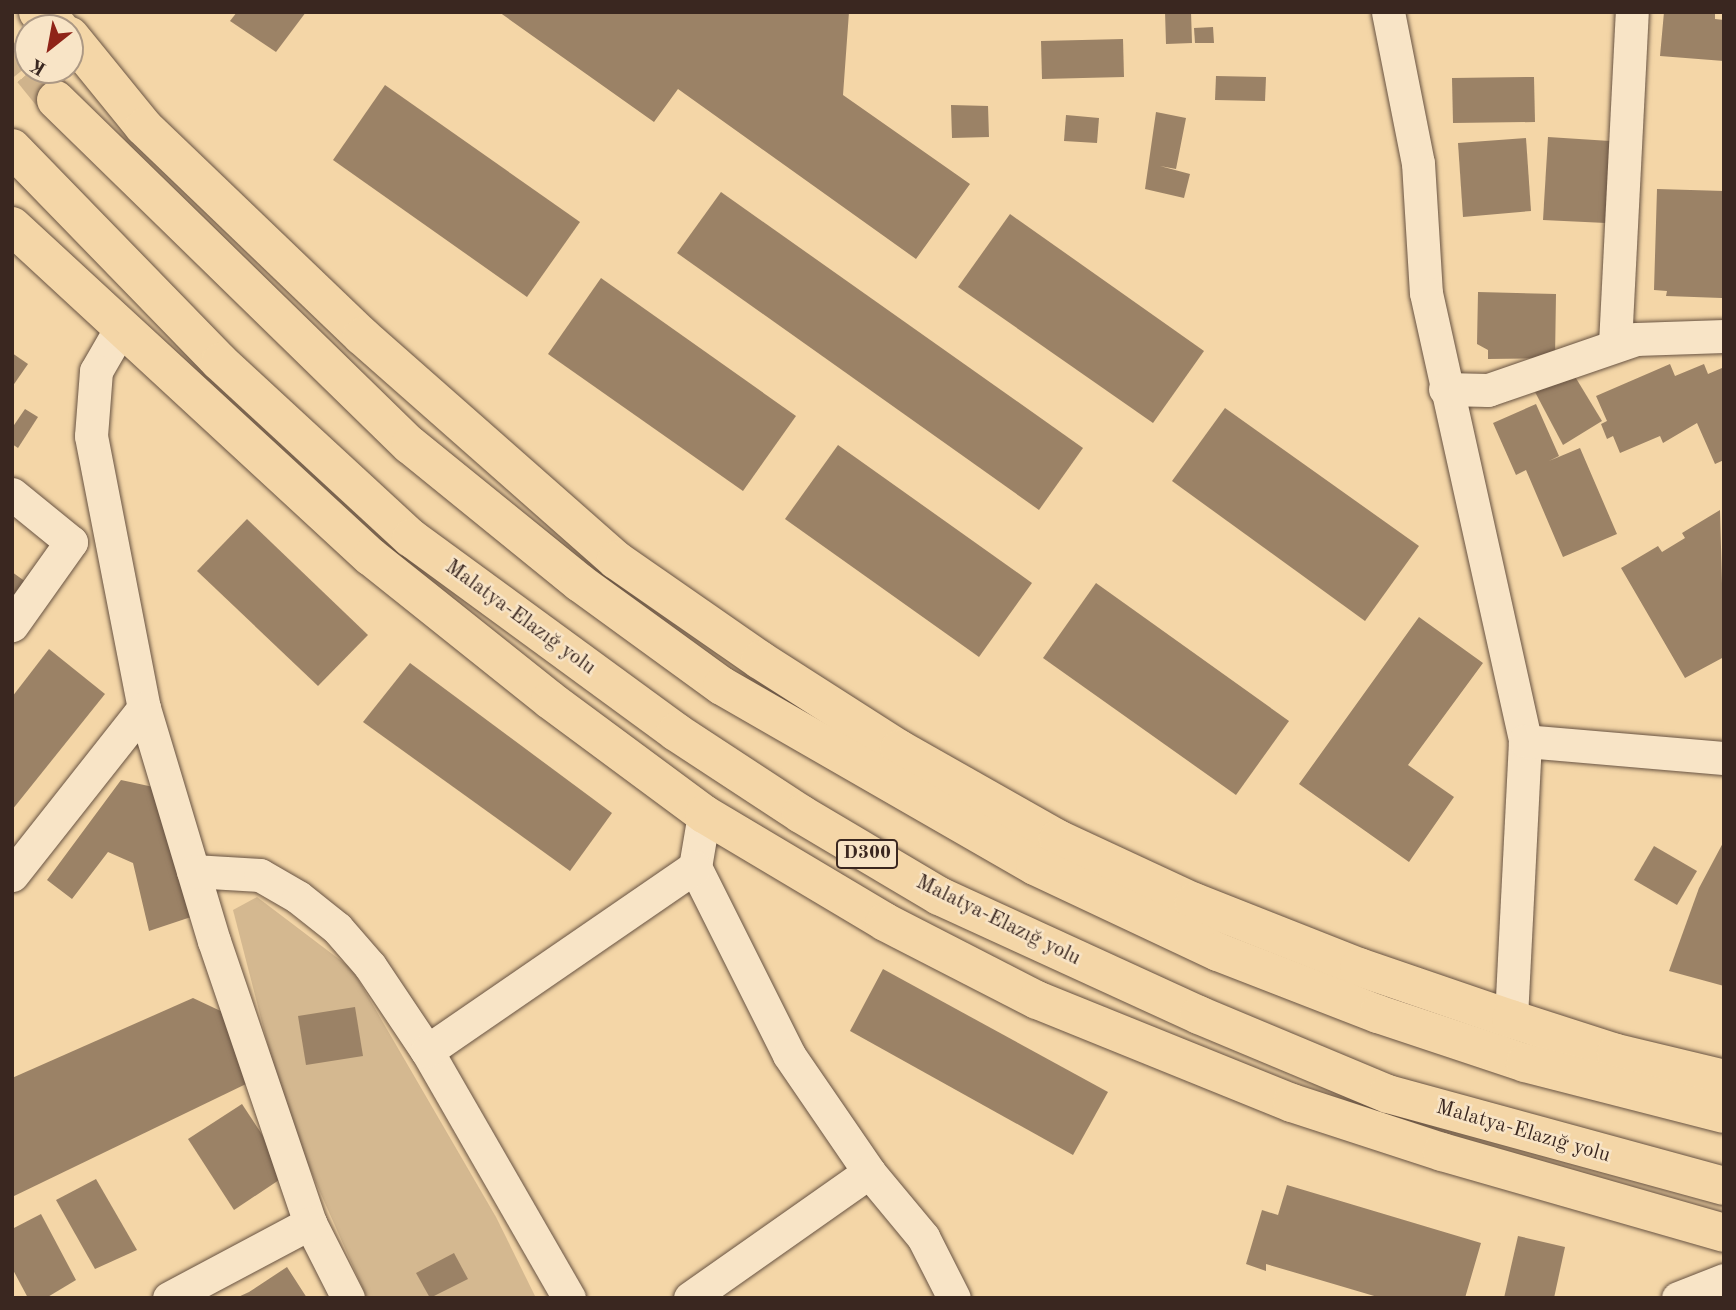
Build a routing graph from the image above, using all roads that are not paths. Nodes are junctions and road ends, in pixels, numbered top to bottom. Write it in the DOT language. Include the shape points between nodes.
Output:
graph roads {
  1 [pos="1388,12"];
  2 [pos="1632,12"];
  3 [pos="84,50"];
  4 [pos="56,100"];
  5 [pos="12,148"];
  6 [pos="16,232"];
  7 [pos="122,326"];
  8 [pos="1724,336"];
  9 [pos="1615,344"];
  10 [pos="1446,390"];
  11 [pos="12,494"];
  12 [pos="12,625"];
  13 [pos="144,708"];
  14 [pos="1525,741"];
  15 [pos="1722,754"];
  16 [pos="704,814"];
  17 [pos="695,867"];
  18 [pos="193,871"];
  19 [pos="12,875"];
  20 [pos="1511,1019"];
  21 [pos="427,1051"];
  22 [pos="1724,1079"];
  23 [pos="1724,1114"];
  24 [pos="869,1172"];
  25 [pos="1724,1186"];
  26 [pos="310,1223"];
  27 [pos="1724,1233"];
  28 [pos="1724,1280"];
  29 [pos="169,1298"];
  30 [pos="348,1298"];
  31 [pos="569,1298"];
  32 [pos="690,1298"];
  33 [pos="954,1298"];
  34 [pos="1678,1298"];
  1 -- 10 [label="street" via="1418,163 1426,293"];
  2 -- 9 [label="street"];
  3 -- 20 [label="main road" via="144,127 362,335 616,559 760,660 899,748 1058,839 1194,902 1359,967"];
  4 -- 23 [label="main road" via="410,445 580,583 722,686 1035,866 1218,952 1378,1014 1513,1059"];
  5 -- 25 [label="main road, Malatya-Elazığ yolu / D300" via="220,362 411,538 676,732 939,896 1199,1015 1388,1094"];
  6 -- 7 [label="main road"];
  7 -- 13 [label="street" via="96,371 91,436"];
  7 -- 16 [label="main road" via="371,557 550,700"];
  8 -- 9 [label="street"];
  9 -- 10 [label="street" via="1489,390"];
  10 -- 14 [label="street"];
  11 -- 12 [label="street" via="71,542"];
  13 -- 18 [label="street"];
  13 -- 19 [label="street"];
  14 -- 15 [label="street"];
  14 -- 20 [label="street"];
  16 -- 17 [label="street"];
  16 -- 27 [label="main road" via="885,922 1037,1000 1161,1054 1442,1152"];
  17 -- 21 [label="street"];
  17 -- 24 [label="street" via="789,1055"];
  18 -- 21 [label="street" via="260,875 298,897 337,928 370,966"];
  18 -- 26 [label="street"];
  20 -- 22 [label="main road" via="1616,1053"];
  21 -- 31 [label="street"];
  24 -- 32 [label="street"];
  24 -- 33 [label="street" via="923,1237"];
  26 -- 29 [label="street"];
  26 -- 30 [label="street"];
  28 -- 34 [label="street"];
}
